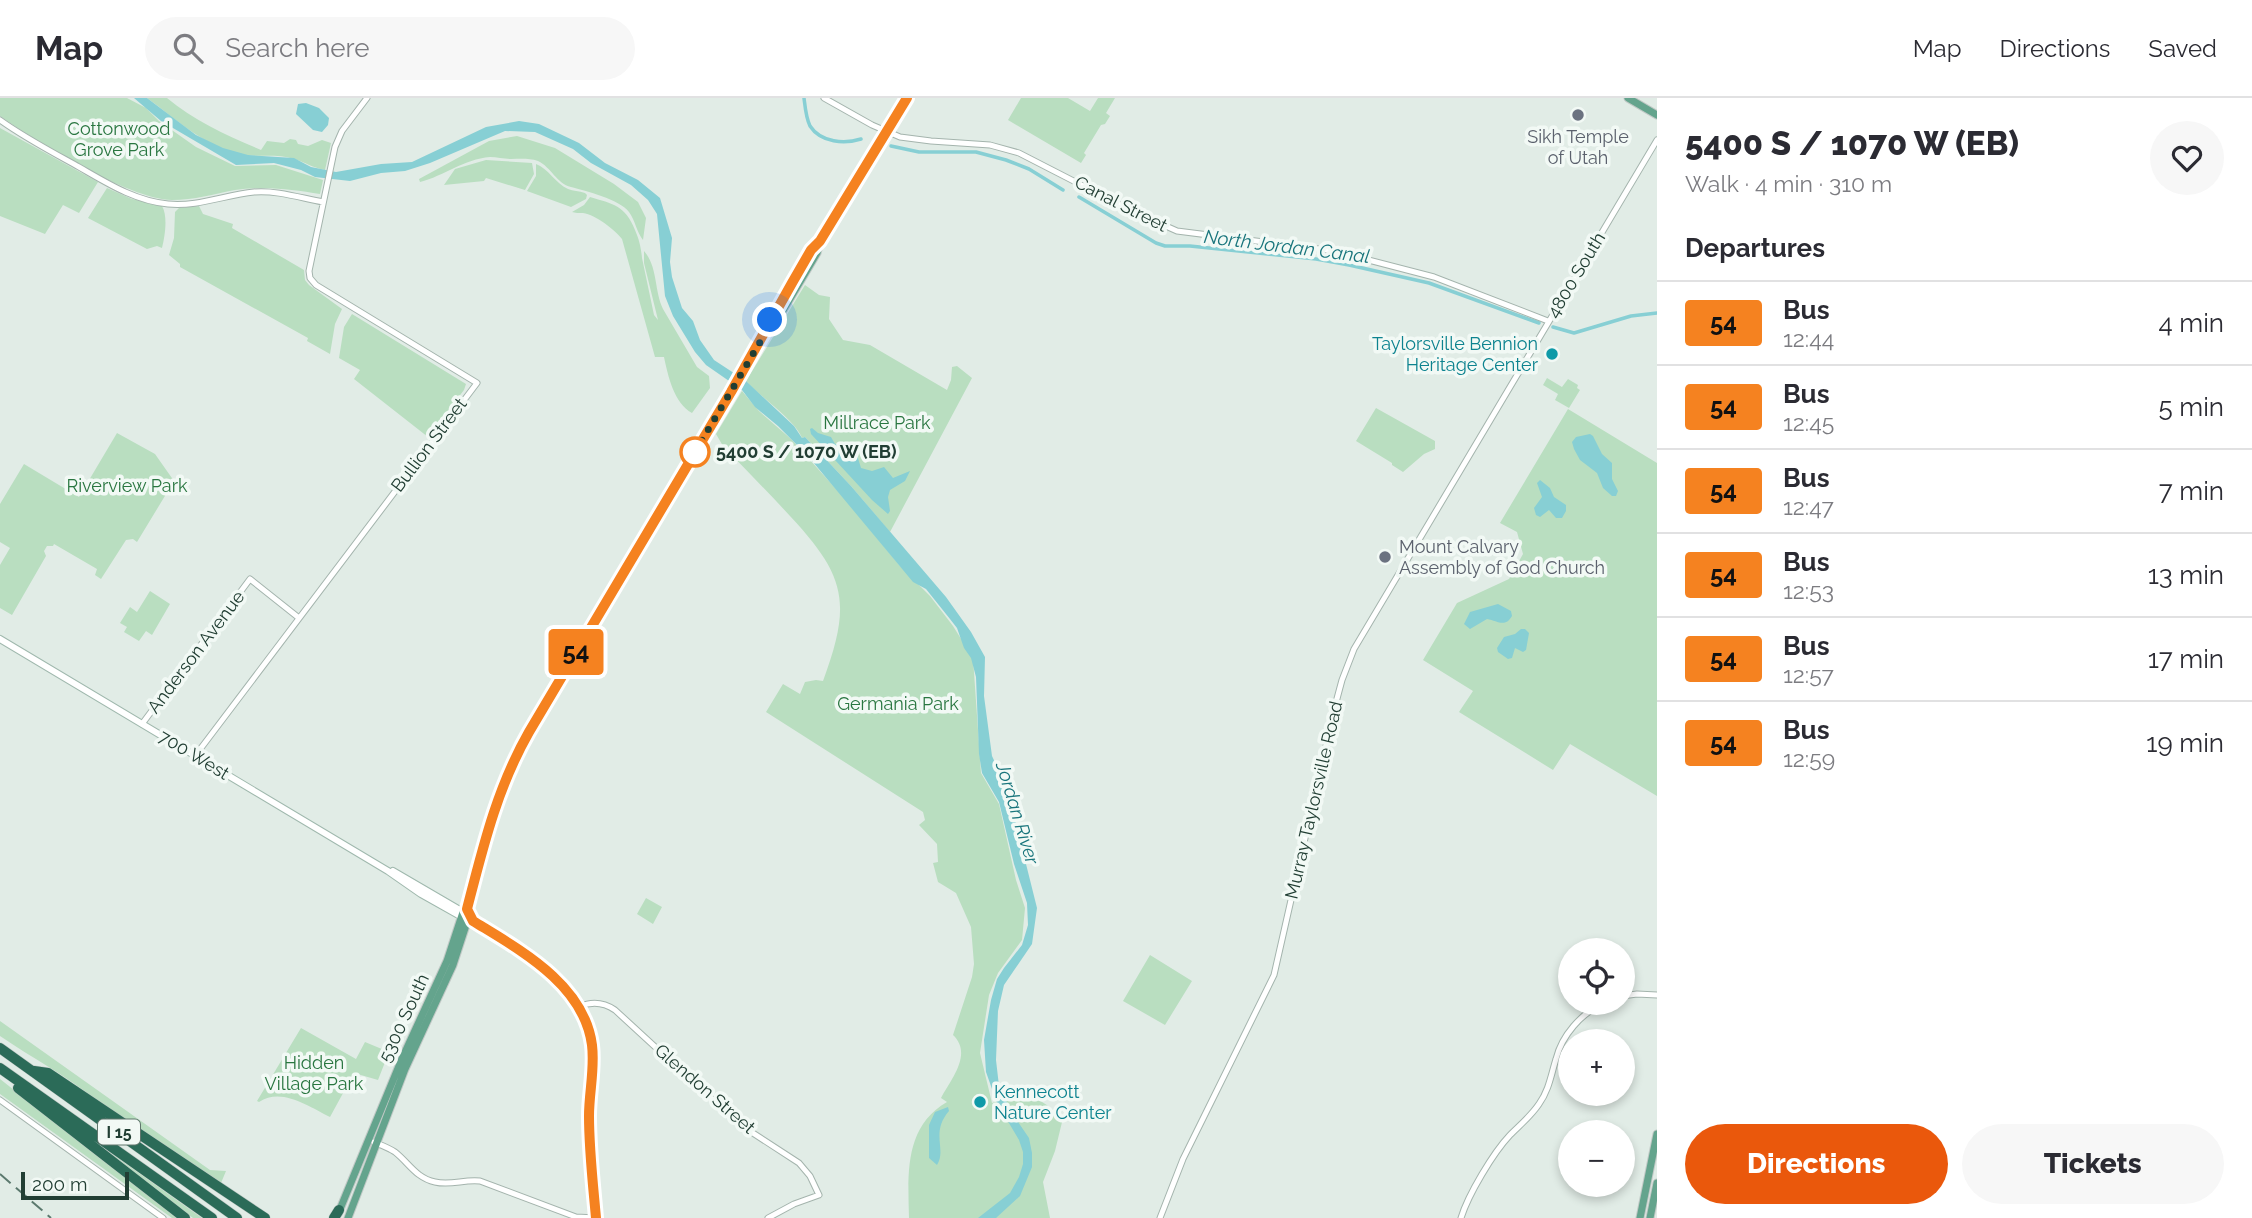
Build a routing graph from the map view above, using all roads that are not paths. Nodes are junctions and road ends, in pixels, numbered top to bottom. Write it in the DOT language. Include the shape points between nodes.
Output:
graph roads {
  1 [pos="367,98"];
  2 [pos="824,98"];
  3 [pos="906,98"];
  4 [pos="1628,98"];
  5 [pos="1657,115"];
  6 [pos="0,120"];
  7 [pos="886,132"];
  8 [pos="1657,140"];
  9 [pos="323,202"];
  10 [pos="1548,321"];
  11 [pos="1502,398"];
  12 [pos="299,618"];
  13 [pos="0,639"];
  14 [pos="142,724"];
  15 [pos="195,756"];
  16 [pos="467,916"];
  17 [pos="1635,994"];
  18 [pos="1657,995"];
  19 [pos="579,1007"];
  20 [pos="1585,1015"];
  21 [pos="0,1048"];
  22 [pos="0,1070"];
  23 [pos="31,1070"];
  24 [pos="0,1100"];
  25 [pos="1657,1134"];
  26 [pos="368,1139"];
  27 [pos="376,1143"];
  28 [pos="1657,1183"];
  29 [pos="336,1215"];
  30 [pos="163,1218"];
  31 [pos="185,1218"];
  32 [pos="212,1218"];
  33 [pos="236,1218"];
  34 [pos="265,1218"];
  35 [pos="348,1218"];
  36 [pos="596,1218"];
  37 [pos="768,1218"];
  38 [pos="1160,1218"];
  39 [pos="1461,1218"];
  40 [pos="1640,1218"];
  41 [pos="1650,1218"];
  1 -- 9 [label="street, Bullion Street" via="335,147"];
  2 -- 7 [label="street, Canal Street"];
  3 -- 7 [label="main road, 5300 South"];
  4 -- 5 [label="main road"];
  6 -- 9 [label="street" via="100,179 152,201 194,204 256,192"];
  7 -- 10 [label="street, Canal Street" via="907,139 1004,148 1170,229 1334,251 1445,281"];
  7 -- 16 [label="main road, 5300 South" via="511,766 488,828"];
  8 -- 10 [label="street, 4800 South"];
  9 -- 12 [label="street, Bullion Street" via="309,271 312,282 477,383"];
  10 -- 11 [label="street, 4800 South"];
  11 -- 38 [label="street, Murray Taylorsville Road" via="1347,664 1274,975 1183,1159"];
  12 -- 14 [label="street, Anderson Avenue" via="250,579"];
  12 -- 15 [label="street, Bullion Street"];
  13 -- 14 [label="main road, 700 West"];
  14 -- 15 [label="main road, 700 West"];
  15 -- 16 [label="main road, 700 West"];
  16 -- 19 [label="main road, 700 West" via="532,960"];
  16 -- 26 [label="main road, 5300 South"];
  16 -- 27 [label="main road, 5300 South" via="453,965"];
  17 -- 18 [label="street"];
  19 -- 36 [label="main road" via="592,1045 589,1116"];
  19 -- 37 [label="street, Glendon Street" via="599,1003 615,1010 739,1125 799,1163 819,1195"];
  20 -- 39 [label="street" via="1558,1051 1542,1100 1498,1150"];
  21 -- 23 [label="highway, I 15"];
  22 -- 31 [label="highway" via="4,1078"];
  22 -- 32 [label="highway, I 15"];
  23 -- 33 [label="highway, I 15"];
  23 -- 34 [label="highway" via="48,1073"];
  24 -- 30 [label="street"];
  25 -- 40 [label="main road"];
  26 -- 27 [label="street"];
  26 -- 29 [label="main road, 5300 South"];
  27 -- 35 [label="main road, 5300 South"];
  27 -- 36 [label="street" via="432,1182 480,1181 576,1217"];
  28 -- 41 [label="main road"];
}
